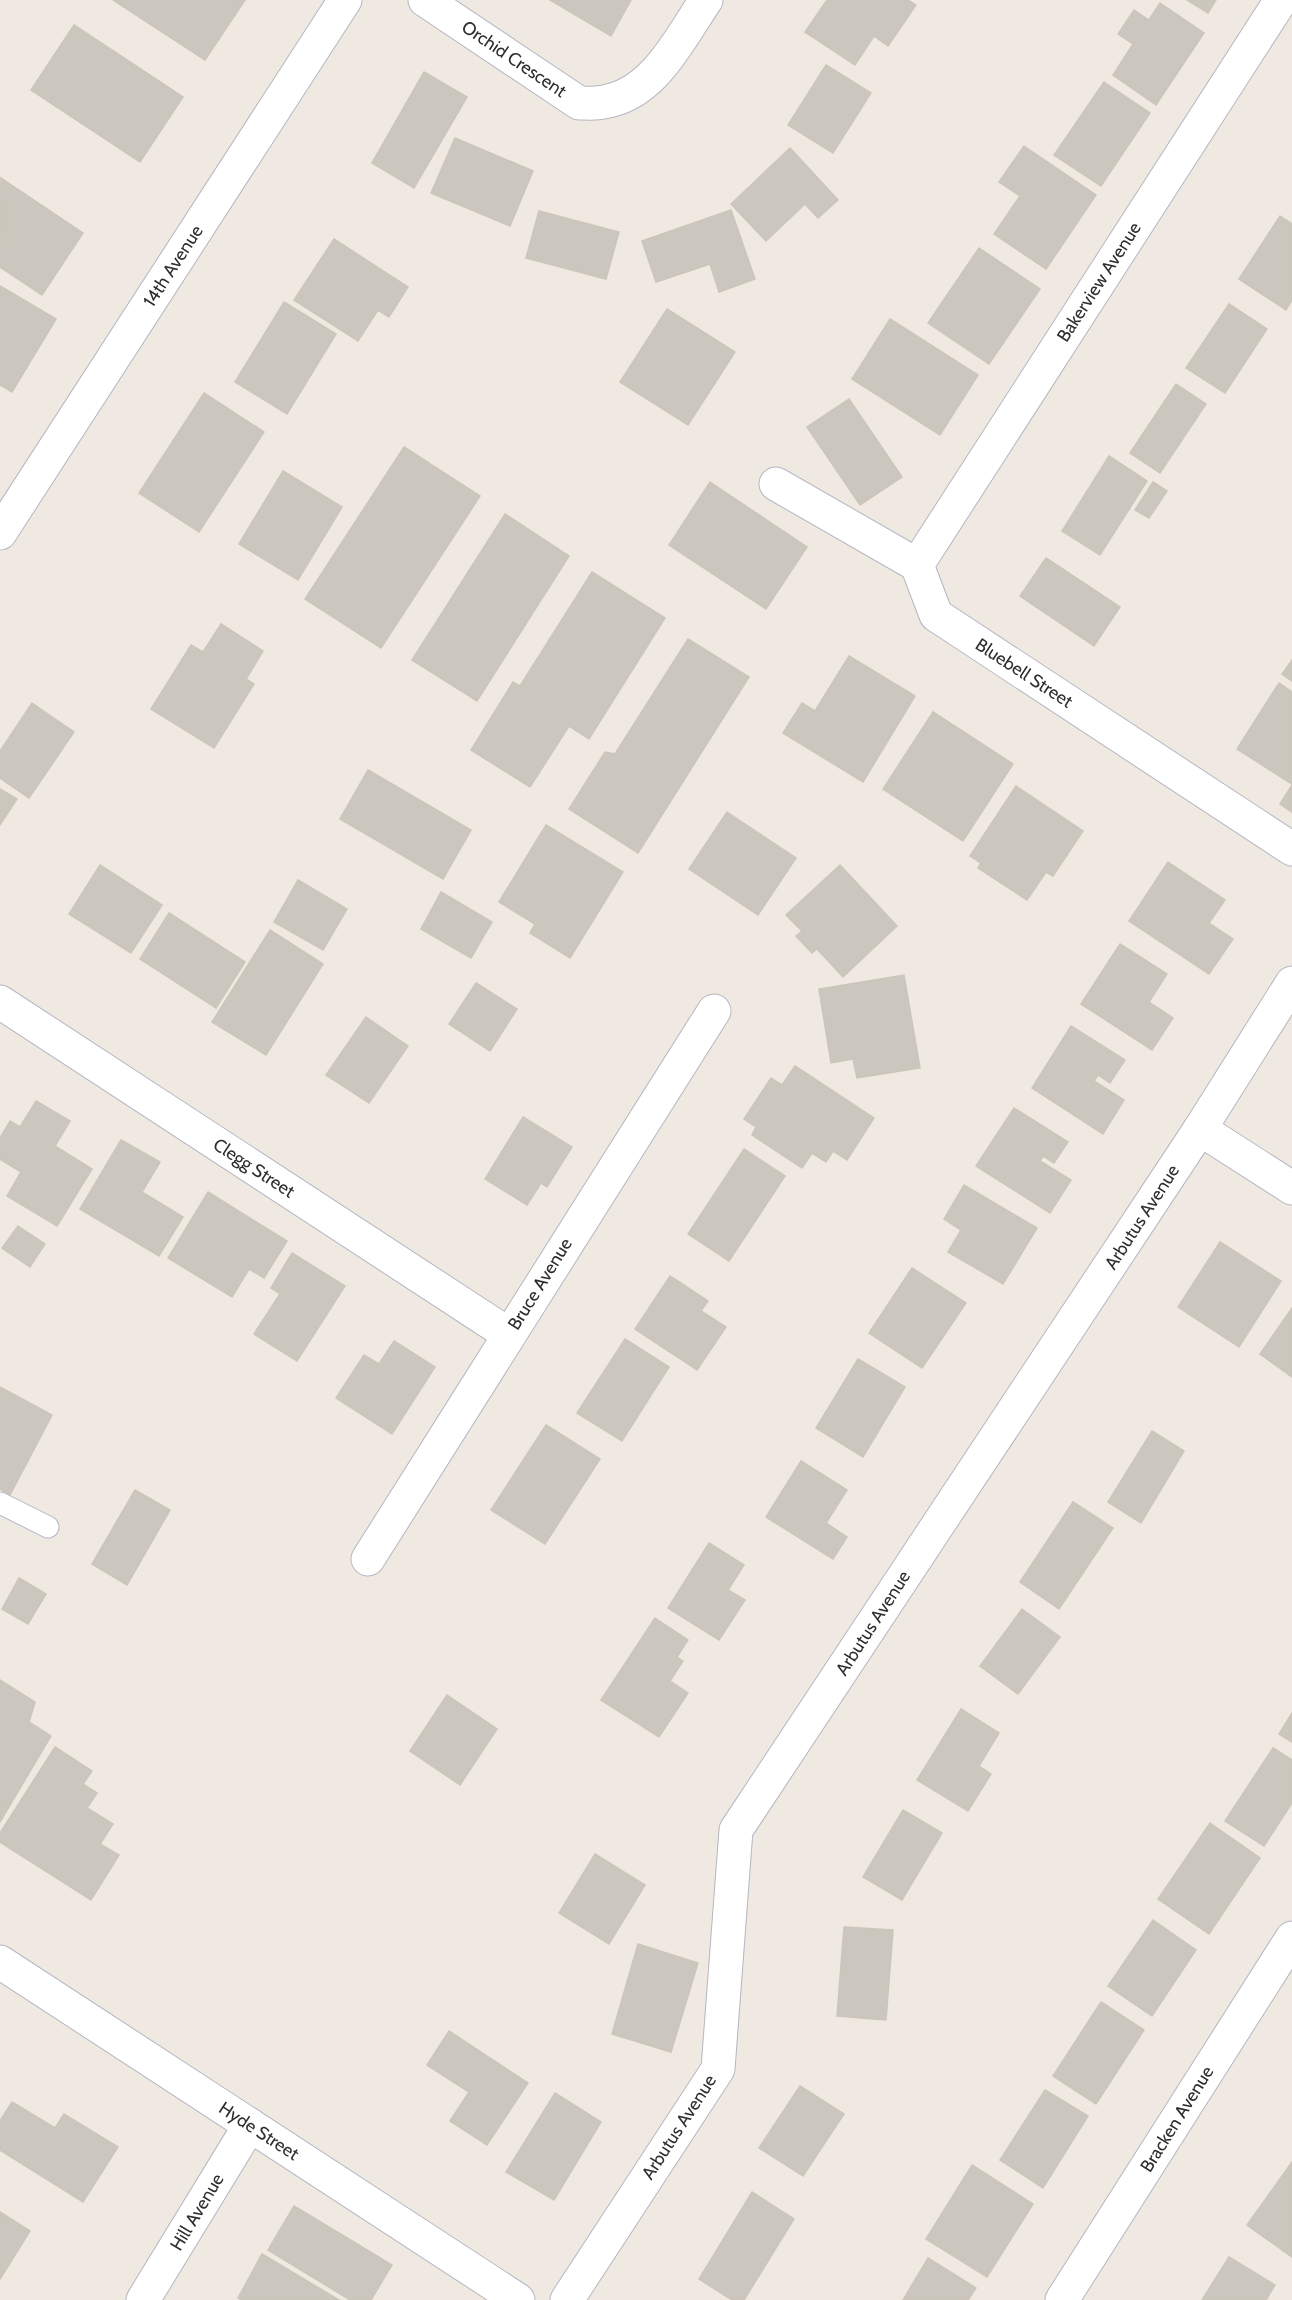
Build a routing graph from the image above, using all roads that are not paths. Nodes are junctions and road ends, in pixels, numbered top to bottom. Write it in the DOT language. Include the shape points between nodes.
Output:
graph roads {
  1 [pos="345,0"];
  2 [pos="424,0"];
  3 [pos="706,0"];
  4 [pos="1281,0"];
  5 [pos="776,484"];
  6 [pos="0,532"];
  7 [pos="917,565"];
  8 [pos="1292,849"];
  9 [pos="1292,983"];
  10 [pos="0,1002"];
  11 [pos="714,1011"];
  12 [pos="1200,1129"];
  13 [pos="1292,1188"];
  14 [pos="508,1334"];
  15 [pos="0,1503"];
  16 [pos="48,1527"];
  17 [pos="368,1559"];
  18 [pos="1292,1938"];
  19 [pos="0,1962"];
  20 [pos="250,2124"];
  21 [pos="144,2300"];
  22 [pos="518,2300"];
  23 [pos="567,2300"];
  24 [pos="1062,2300"];
  1 -- 6 [label="street, 14th Avenue"];
  2 -- 3 [label="street, Orchid Crescent" via="579,103 604,102 644,84"];
  4 -- 7 [label="street, Bakerview Avenue"];
  5 -- 7 [label="street"];
  7 -- 8 [label="street, Bluebell Street" via="936,615"];
  9 -- 12 [label="street, Arbutus Avenue"];
  10 -- 14 [label="street, Clegg Street"];
  11 -- 14 [label="street, Bruce Avenue"];
  12 -- 13 [label="street"];
  12 -- 23 [label="street, Arbutus Avenue" via="736,1830 718,2068"];
  14 -- 17 [label="street, Bruce Avenue"];
  15 -- 16 [label="lane"];
  18 -- 24 [label="street, Bracken Avenue"];
  19 -- 20 [label="street, Hyde Street"];
  20 -- 21 [label="street, Hill Avenue"];
  20 -- 22 [label="street, Hyde Street"];
}
